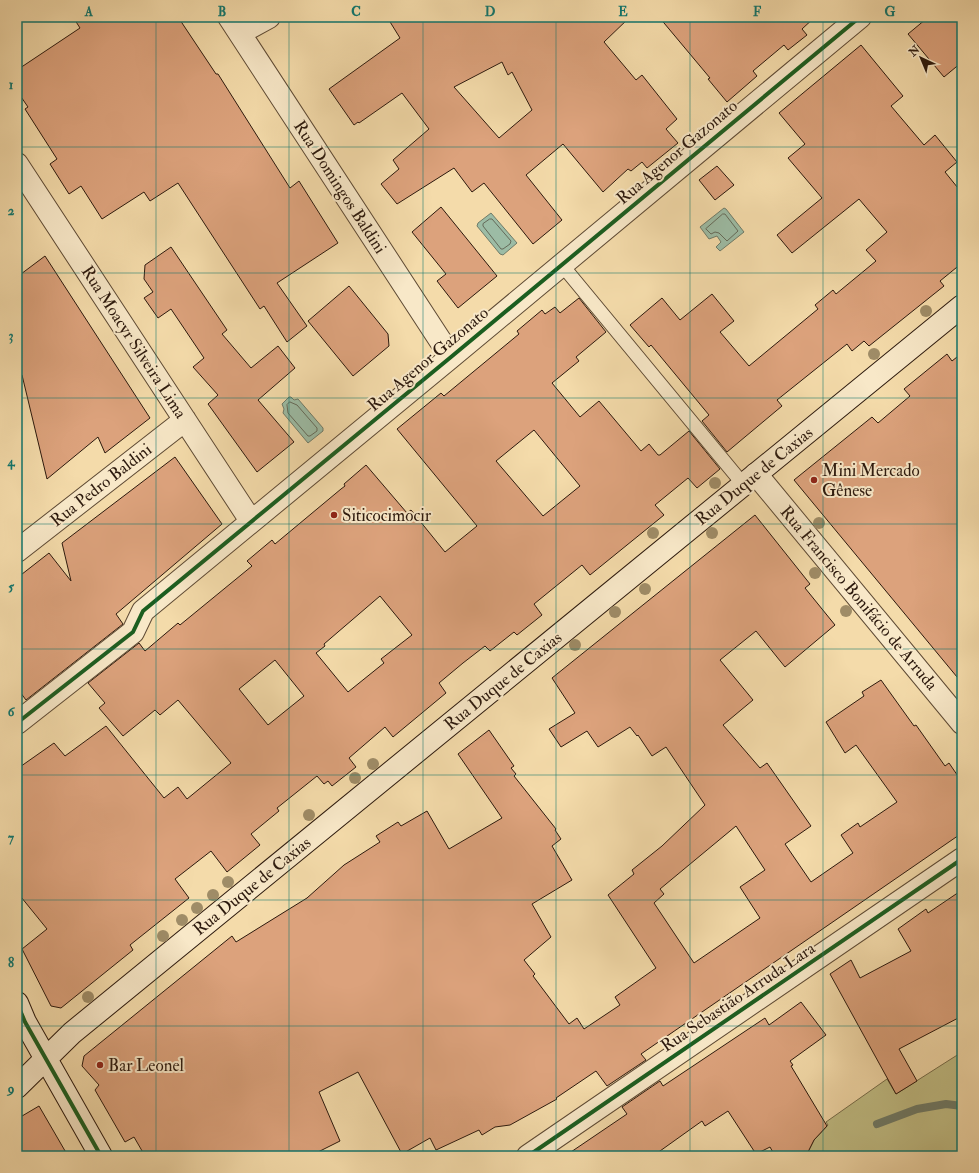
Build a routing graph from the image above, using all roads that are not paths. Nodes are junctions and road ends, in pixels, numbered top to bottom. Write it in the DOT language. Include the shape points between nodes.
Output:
graph roads {
  1 [pos="269,17"];
  2 [pos="860,17"];
  3 [pos="235,25"];
  4 [pos="17,164"];
  5 [pos="562,265"];
  6 [pos="962,306"];
  7 [pos="451,358"];
  8 [pos="185,420"];
  9 [pos="750,479"];
  10 [pos="251,521"];
  11 [pos="17,551"];
  12 [pos="17,723"];
  13 [pos="962,723"];
  14 [pos="962,859"];
  15 [pos="20,1011"];
  16 [pos="46,1059"];
  17 [pos="17,1087"];
  18 [pos="101,1156"];
  19 [pos="528,1156"];
  1 -- 3 [label="street"];
  2 -- 5 [label="street, Rua Agenor Gazonato"];
  3 -- 7 [label="street, Rua Domingos Baldini"];
  4 -- 8 [label="street, Rua Moacyr Silveira Lima"];
  5 -- 7 [label="street, Rua Agenor Gazonato"];
  5 -- 9 [label="lane, Rua Francisco Bonifácio de Arruda"];
  6 -- 9 [label="street, Rua Duque de Caxias"];
  7 -- 10 [label="street, Rua Agenor Gazonato"];
  8 -- 10 [label="street, Rua Moacyr Silveira Lima"];
  8 -- 11 [label="street, Rua Pedro Baldini"];
  9 -- 13 [label="street, Rua Francisco Bonifácio de Arruda"];
  9 -- 16 [label="street, Rua Duque de Caxias" via="72,1033"];
  10 -- 12 [label="street, Rua Agenor Gazonato" via="143,611 133,632"];
  14 -- 19 [label="street, Rua Sebastião Arruda Lara"];
  15 -- 16 [label="street"];
  16 -- 17 [label="street, Rua Duque de Caxias"];
  16 -- 18 [label="street"];
}
